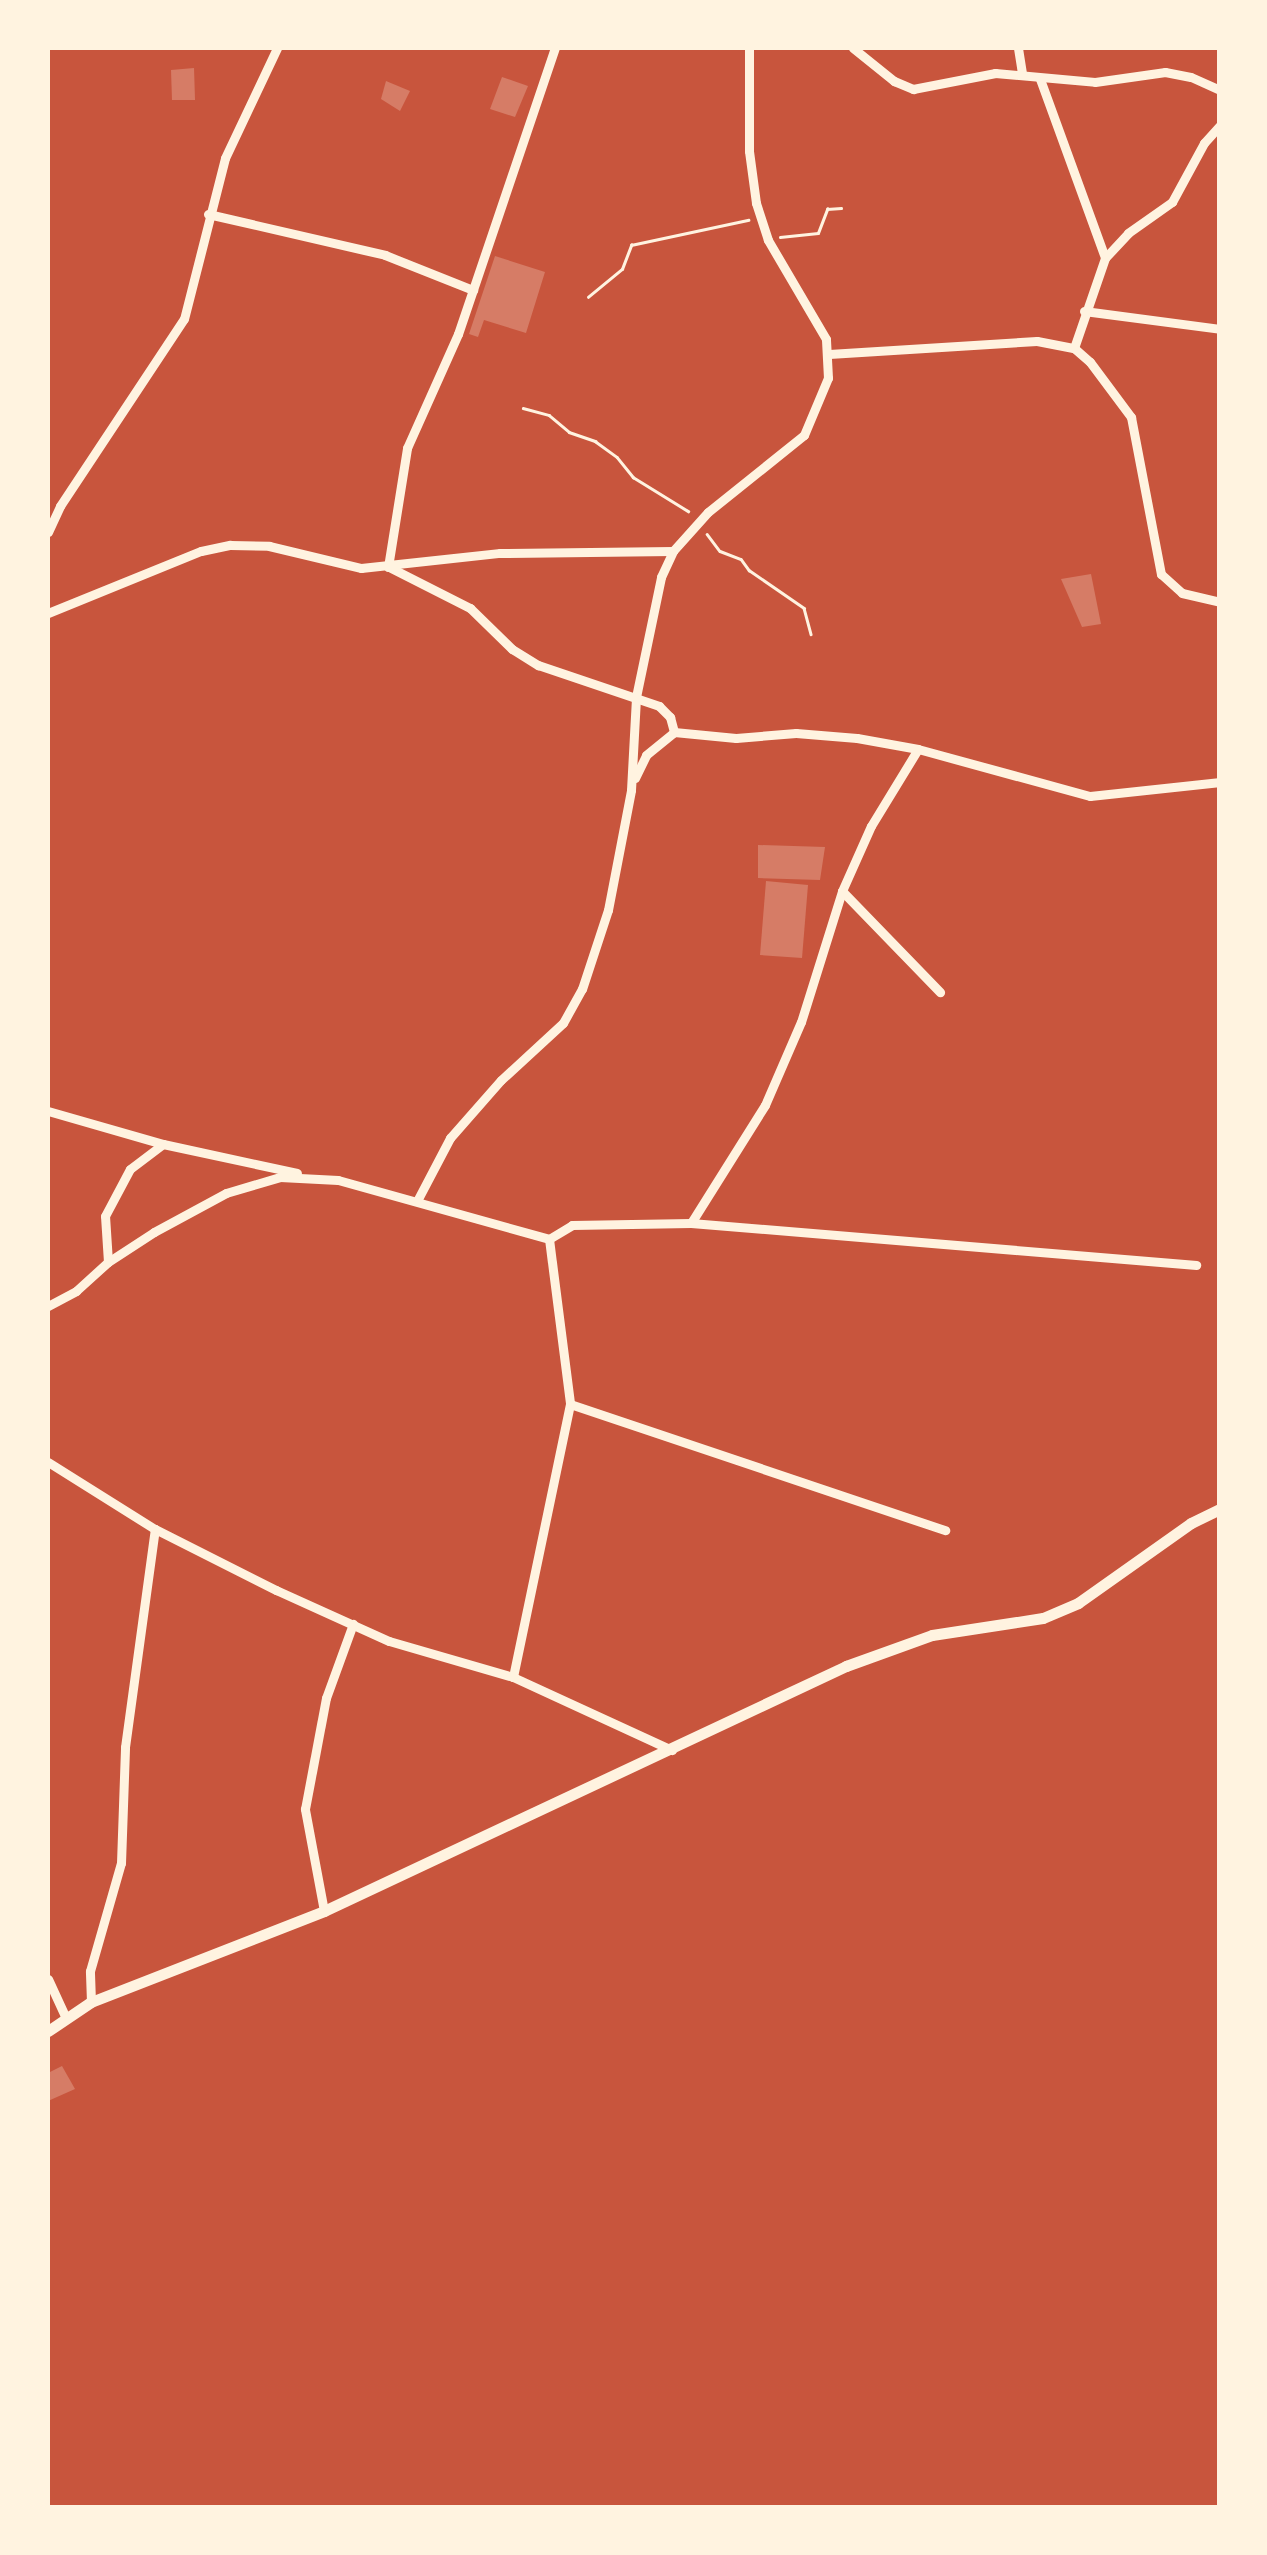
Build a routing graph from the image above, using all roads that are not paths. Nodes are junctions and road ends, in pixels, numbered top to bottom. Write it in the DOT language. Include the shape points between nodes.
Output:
graph roads {
  1 [pos="277,48"];
  2 [pos="555,48"];
  3 [pos="749,48"];
  4 [pos="853,48"];
  5 [pos="1018,48"];
  6 [pos="1022,74"];
  7 [pos="1040,79"];
  8 [pos="1220,90"];
  9 [pos="1220,125"];
  10 [pos="208,214"];
  11 [pos="1104,258"];
  12 [pos="473,290"];
  13 [pos="1084,311"];
  14 [pos="1220,329"];
  15 [pos="1074,348"];
  16 [pos="829,354"];
  17 [pos="48,532"];
  18 [pos="672,551"];
  19 [pos="388,567"];
  20 [pos="1220,602"];
  21 [pos="48,613"];
  22 [pos="636,697"];
  23 [pos="674,732"];
  24 [pos="918,749"];
  25 [pos="1220,782"];
  26 [pos="631,790"];
  27 [pos="842,891"];
  28 [pos="940,992"];
  29 [pos="48,1111"];
  30 [pos="163,1144"];
  31 [pos="310,1176"];
  32 [pos="418,1199"];
  33 [pos="691,1223"];
  34 [pos="550,1239"];
  35 [pos="108,1262"];
  36 [pos="1196,1264"];
  37 [pos="48,1306"];
  38 [pos="570,1404"];
  39 [pos="48,1462"];
  40 [pos="1220,1508"];
  41 [pos="155,1529"];
  42 [pos="945,1530"];
  43 [pos="354,1624"];
  44 [pos="512,1677"];
  45 [pos="672,1750"];
  46 [pos="324,1911"];
  47 [pos="48,1980"];
  48 [pos="90,2002"];
  49 [pos="66,2016"];
  50 [pos="48,2031"];
  1 -- 10 [label="street" via="225,158"];
  2 -- 12 [label="street"];
  3 -- 16 [label="street" via="749,152 760,217 820,324"];
  4 -- 6 [label="street" via="913,89"];
  5 -- 6 [label="street"];
  6 -- 7 [label="street"];
  7 -- 8 [label="street" via="1095,82 1164,72"];
  7 -- 11 [label="street"];
  9 -- 11 [label="street" via="1172,202"];
  10 -- 12 [label="street" via="386,255"];
  10 -- 17 [label="street" via="184,319"];
  11 -- 13 [label="street"];
  12 -- 19 [label="street" via="407,448"];
  13 -- 14 [label="street"];
  13 -- 15 [label="street"];
  15 -- 16 [label="street" via="1037,342"];
  15 -- 20 [label="street" via="1131,417 1161,574 1182,592"];
  16 -- 18 [label="street" via="821,403 804,434 708,512"];
  18 -- 19 [label="street" via="500,553"];
  18 -- 22 [label="street"];
  19 -- 21 [label="street" via="230,545"];
  19 -- 22 [label="street" via="470,608 538,665"];
  22 -- 23 [label="street" via="659,706"];
  22 -- 26 [label="street"];
  23 -- 24 [label="street" via="736,738 796,733"];
  23 -- 26 [label="street" via="646,756"];
  24 -- 25 [label="street" via="1090,796"];
  24 -- 27 [label="street" via="871,826"];
  26 -- 32 [label="street" via="608,910 582,989 563,1023 450,1138"];
  27 -- 28 [label="street"];
  27 -- 33 [label="street" via="784,1066"];
  29 -- 30 [label="street"];
  30 -- 31 [label="street"];
  30 -- 35 [label="street" via="130,1168 105,1216"];
  31 -- 32 [label="street"];
  31 -- 35 [label="street" via="226,1193"];
  32 -- 34 [label="street"];
  33 -- 34 [label="street" via="572,1225"];
  33 -- 36 [label="street"];
  34 -- 38 [label="street"];
  35 -- 37 [label="street" via="76,1292"];
  38 -- 42 [label="street"];
  38 -- 44 [label="street"];
  39 -- 41 [label="street"];
  40 -- 45 [label="street" via="1078,1604 1042,1618 898,1646"];
  41 -- 43 [label="street"];
  41 -- 48 [label="street" via="125,1747 121,1863 90,1971"];
  43 -- 44 [label="street"];
  43 -- 46 [label="street" via="326,1698 305,1808"];
  44 -- 45 [label="street"];
  45 -- 46 [label="street"];
  46 -- 48 [label="street"];
  47 -- 49 [label="street"];
  48 -- 49 [label="street"];
  49 -- 50 [label="street"];
}
